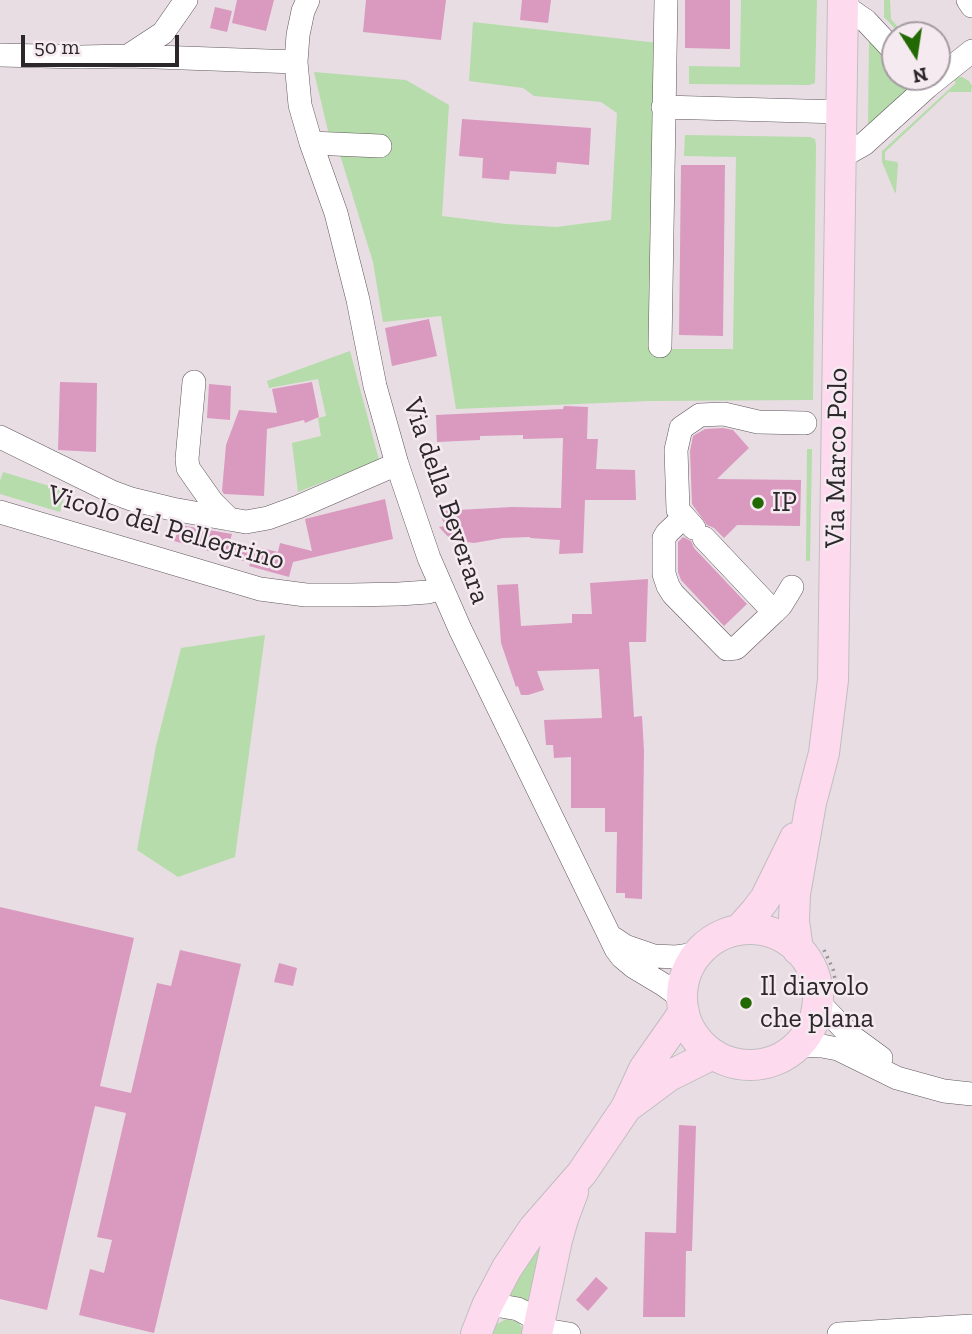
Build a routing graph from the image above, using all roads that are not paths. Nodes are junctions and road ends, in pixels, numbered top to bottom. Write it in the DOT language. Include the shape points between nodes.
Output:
graph roads {
  1 [pos="186,0"];
  2 [pos="308,0"];
  3 [pos="666,0"];
  4 [pos="968,0"];
  5 [pos="843,2"];
  6 [pos="972,6"];
  7 [pos="881,37"];
  8 [pos="972,51"];
  9 [pos="0,55"];
  10 [pos="128,56"];
  11 [pos="296,62"];
  12 [pos="951,64"];
  13 [pos="914,91"];
  14 [pos="663,107"];
  15 [pos="841,112"];
  16 [pos="311,143"];
  17 [pos="380,146"];
  18 [pos="841,157"];
  19 [pos="660,346"];
  20 [pos="194,382"];
  21 [pos="805,423"];
  22 [pos="0,437"];
  23 [pos="397,464"];
  24 [pos="0,512"];
  25 [pos="229,519"];
  26 [pos="694,528"];
  27 [pos="792,587"];
  28 [pos="442,588"];
  29 [pos="774,612"];
  30 [pos="811,803"];
  31 [pos="739,930"];
  32 [pos="610,935"];
  33 [pos="811,950"];
  34 [pos="697,954"];
  35 [pos="828,997"];
  36 [pos="683,1005"];
  37 [pos="798,1045"];
  38 [pos="713,1054"];
  39 [pos="922,1085"];
  40 [pos="972,1094"];
  41 [pos="626,1108"];
  42 [pos="582,1173"];
  43 [pos="487,1306"];
  44 [pos="972,1326"];
  45 [pos="538,1328"];
  46 [pos="476,1334"];
  47 [pos="569,1334"];
  48 [pos="839,1334"];
  1 -- 10 [label="street" via="163,33"];
  2 -- 11 [label="street, Via della Beverara"];
  3 -- 14 [label="street"];
  4 -- 6 [label="street"];
  5 -- 7 [label="street"];
  5 -- 15 [label="main road, Via Marco Polo"];
  8 -- 12 [label="street"];
  9 -- 10 [label="street"];
  10 -- 11 [label="street"];
  11 -- 16 [label="street, Via della Beverara" via="300,105"];
  13 -- 18 [label="street" via="864,144"];
  14 -- 15 [label="street"];
  14 -- 19 [label="street"];
  15 -- 18 [label="main road, Via Marco Polo"];
  16 -- 17 [label="street"];
  16 -- 23 [label="street, Via della Beverara" via="336,213 374,386"];
  18 -- 30 [label="main road, Via Marco Polo" via="833,680 824,753"];
  20 -- 25 [label="street" via="188,468"];
  21 -- 26 [label="street" via="758,422 724,414 701,415 681,428 676,450 678,510"];
  22 -- 25 [label="street" via="131,499"];
  23 -- 25 [label="street" via="268,518"];
  23 -- 28 [label="street, Via della Beverara"];
  24 -- 28 [label="street, Vicolo del Pellegrino" via="260,589 352,595"];
  26 -- 29 [label="street"];
  26 -- 29 [label="street" via="667,533 664,538 664,574 673,594 727,649 736,649"];
  27 -- 29 [label="street"];
  28 -- 32 [label="street, Via della Beverara"];
  30 -- 31 [label="main road, Via Marco Polo" via="765,899"];
  30 -- 33 [label="main road, Via Marco Polo" via="794,901 794,929"];
  31 -- 33 [label="main road" via="773,933"];
  31 -- 34 [label="main road" via="713,940"];
  32 -- 34 [label="street" via="654,956"];
  32 -- 36 [label="street, Via della Beverara" via="622,957 664,985"];
  33 -- 35 [label="main road" via="813,975"];
  34 -- 36 [label="main road" via="684,978"];
  35 -- 37 [label="main road"];
  35 -- 39 [label="street" via="851,1036"];
  36 -- 38 [label="main road" via="696,1039"];
  36 -- 41 [label="main road"];
  37 -- 38 [label="main road" via="760,1065 734,1064"];
  37 -- 39 [label="street" via="838,1049"];
  38 -- 41 [label="main road" via="668,1076"];
  39 -- 40 [label="street"];
  41 -- 42 [label="main road"];
  42 -- 43 [label="main road" via="534,1228"];
  42 -- 45 [label="main road" via="563,1219"];
  43 -- 45 [label="street" via="518,1309"];
  43 -- 46 [label="main road"];
  44 -- 48 [label="street"];
  45 -- 47 [label="street"];
}
